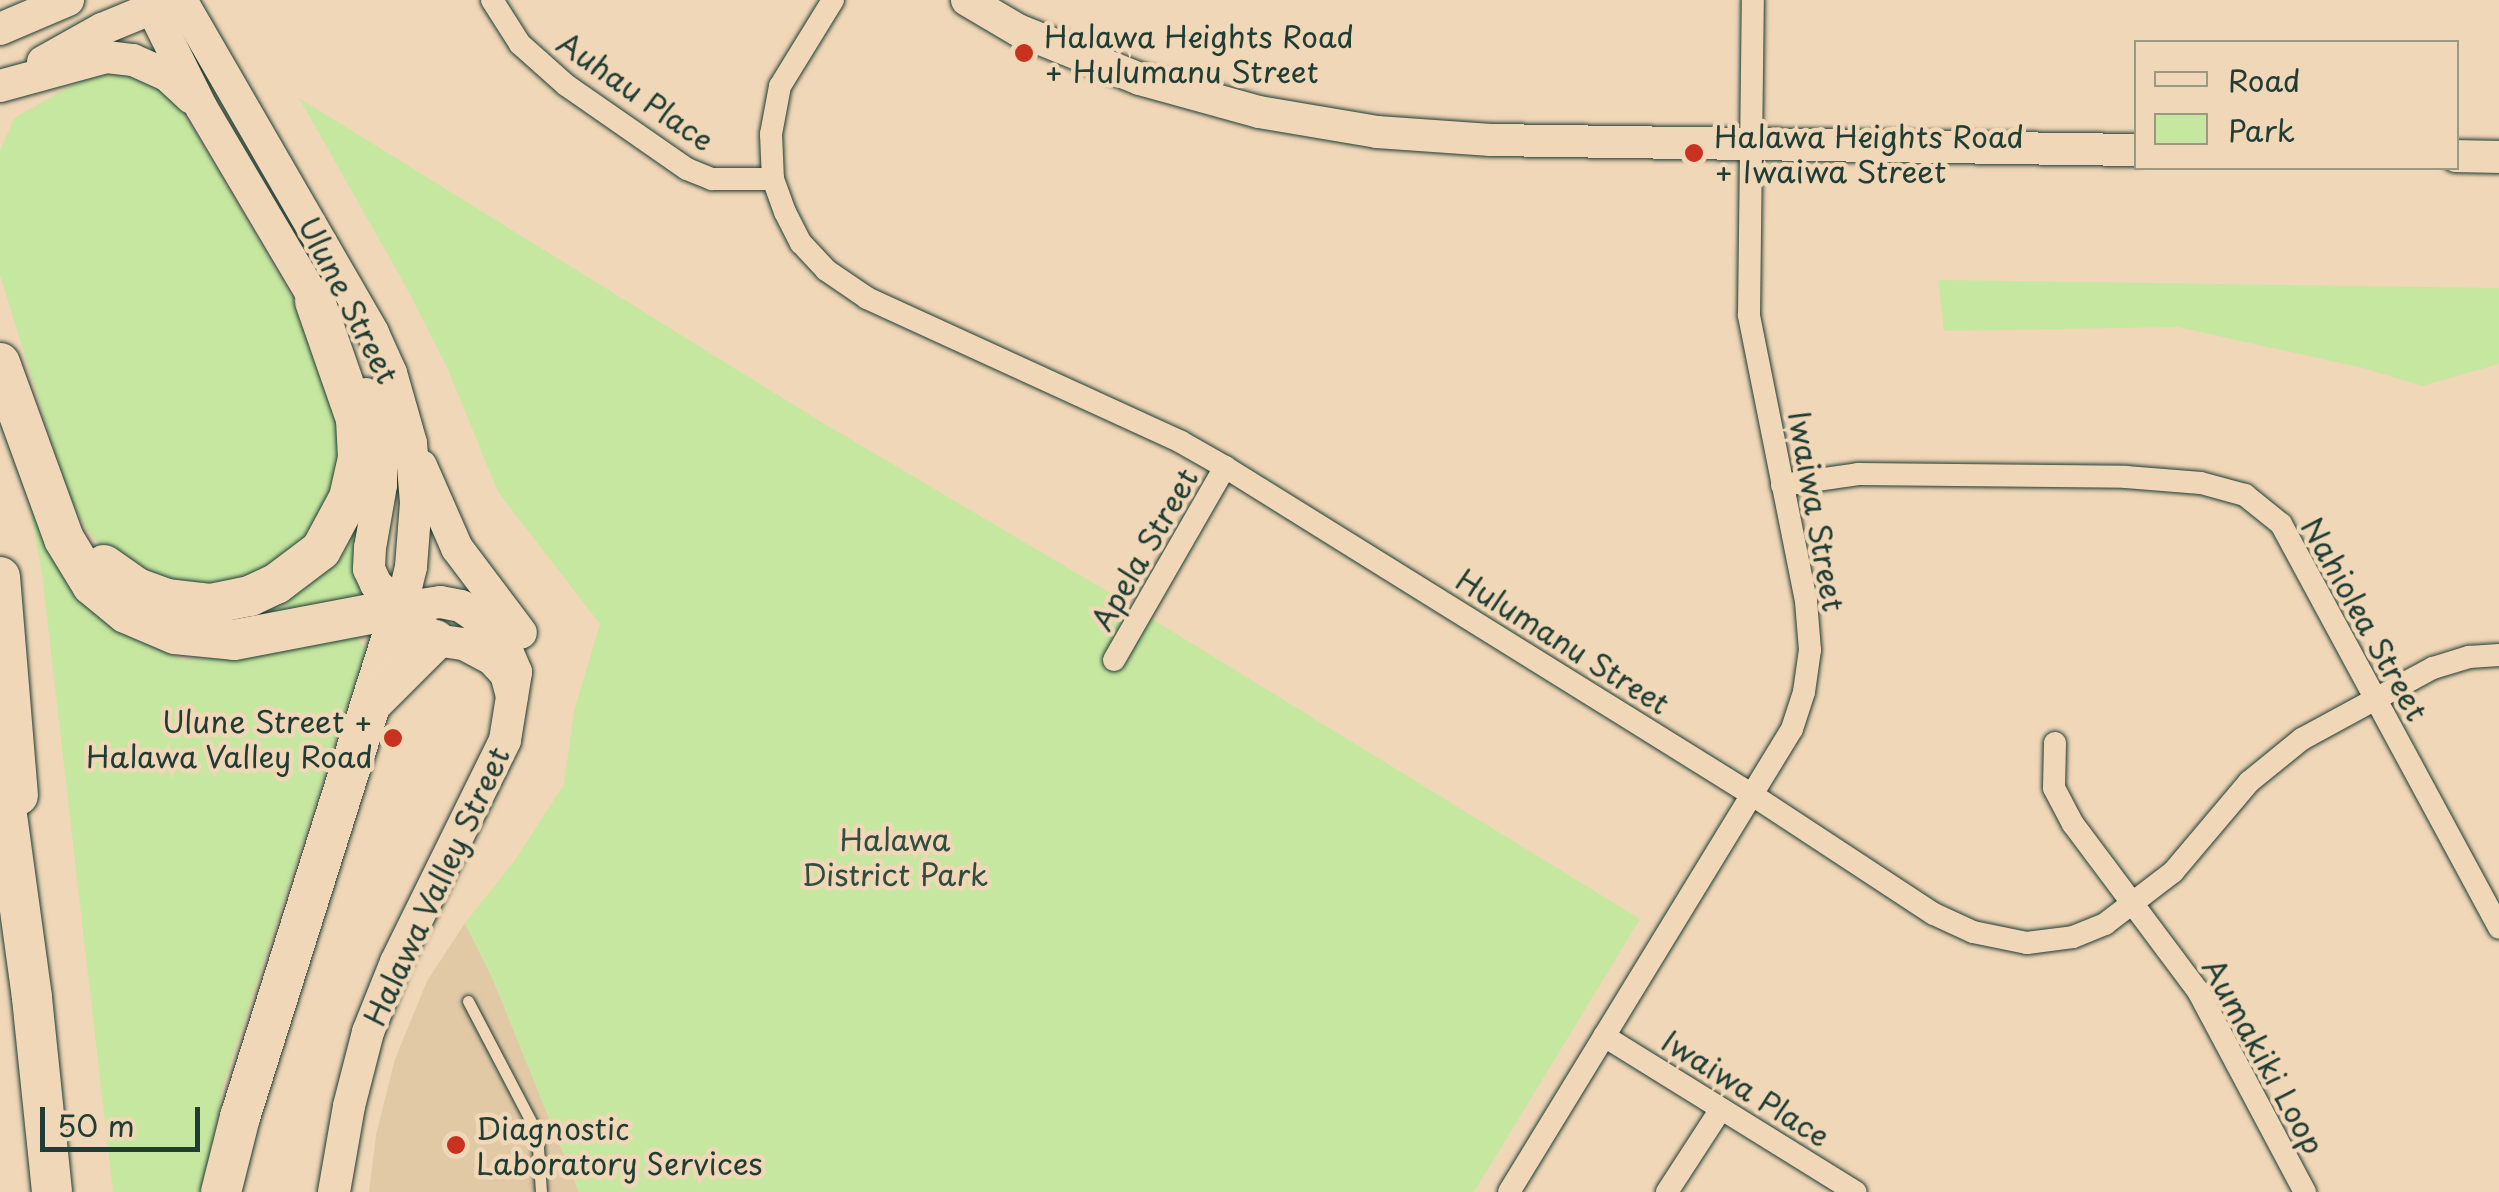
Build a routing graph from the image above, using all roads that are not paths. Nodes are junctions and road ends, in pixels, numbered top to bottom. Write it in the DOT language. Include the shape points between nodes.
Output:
graph roads {
  1 [pos="38,0"];
  2 [pos="68,0"];
  3 [pos="492,0"];
  4 [pos="833,0"];
  5 [pos="967,0"];
  6 [pos="1753,0"];
  7 [pos="163,2"];
  8 [pos="3,28"];
  9 [pos="0,86"];
  10 [pos="201,107"];
  11 [pos="1749,142"];
  12 [pos="2134,150"];
  13 [pos="2459,156"];
  14 [pos="2499,157"];
  15 [pos="773,179"];
  16 [pos="315,301"];
  17 [pos="0,363"];
  18 [pos="411,443"];
  19 [pos="36,463"];
  20 [pos="1225,467"];
  21 [pos="1782,484"];
  22 [pos="0,577"];
  23 [pos="400,608"];
  24 [pos="436,640"];
  25 [pos="2499,655"];
  26 [pos="1114,660"];
  27 [pos="512,696"];
  28 [pos="2376,698"];
  29 [pos="372,703"];
  30 [pos="505,740"];
  31 [pos="2054,743"];
  32 [pos="0,764"];
  33 [pos="1751,794"];
  34 [pos="2132,903"];
  35 [pos="2499,928"];
  36 [pos="32,998"];
  37 [pos="468,1001"];
  38 [pos="272,1021"];
  39 [pos="1604,1036"];
  40 [pos="1721,1109"];
  41 [pos="52,1192"];
  42 [pos="221,1192"];
  43 [pos="244,1192"];
  44 [pos="334,1192"];
  45 [pos="541,1192"];
  46 [pos="1508,1192"];
  47 [pos="1666,1192"];
  48 [pos="1856,1192"];
  49 [pos="2305,1192"];
  1 -- 8 [label="street"];
  2 -- 8 [label="street"];
  3 -- 15 [label="street, Auhau Place" via="520,44 566,85 688,169 712,179"];
  4 -- 15 [label="street, Hulumanu Street" via="780,86 770,134"];
  5 -- 11 [label="street" via="1018,30 1140,80 1259,112 1378,132 1491,140"];
  6 -- 11 [label="street, Iwaiwa Street"];
  7 -- 9 [label="street"];
  7 -- 10 [label="street, Ulune Street"];
  7 -- 18 [label="street, Ulune Street" via="373,333"];
  9 -- 10 [label="street" via="120,58 167,75"];
  10 -- 16 [label="street, Ulune Street"];
  11 -- 12 [label="street"];
  11 -- 21 [label="street, Iwaiwa Street" via="1749,315"];
  13 -- 14 [label="street"];
  15 -- 20 [label="street, Hulumanu Street" via="801,243 866,298"];
  16 -- 19 [label="highway" via="356,419 358,458 349,498 322,550 276,584 210,604 137,588 85,546"];
  16 -- 23 [label="street, Ulune Street" via="371,405 382,485 370,569"];
  17 -- 19 [label="highway"];
  18 -- 23 [label="street, Ulune Street" via="415,538"];
  18 -- 30 [label="street" via="458,548 528,647 531,708"];
  19 -- 23 [label="highway" via="64,539 92,585 126,612 175,634 234,640"];
  20 -- 26 [label="street, Apela Street"];
  20 -- 33 [label="street, Hulumanu Street"];
  21 -- 28 [label="street, Nahiolea Street" via="1858,474 2126,477 2201,482 2244,496 2281,524"];
  21 -- 33 [label="street, Iwaiwa Street" via="1810,650 1792,729"];
  22 -- 36 [label="highway"];
  23 -- 24 [label="street"];
  23 -- 27 [label="street, Halawa Valley Street" via="440,602 480,617 512,654"];
  23 -- 29 [label="highway"];
  24 -- 27 [label="street" via="481,650 506,674"];
  24 -- 29 [label="highway"];
  25 -- 28 [label="street, Hulumanu Street" via="2432,668"];
  27 -- 30 [label="street, Halawa Valley Street"];
  28 -- 34 [label="street, Hulumanu Street" via="2269,763 2173,872"];
  28 -- 35 [label="street, Nahiolea Street"];
  29 -- 38 [label="highway"];
  30 -- 44 [label="street, Halawa Valley Street" via="368,1032"];
  31 -- 34 [label="street, Aumakiki Loop" via="2054,788"];
  32 -- 36 [label="highway"];
  33 -- 34 [label="street, Hulumanu Street" via="1934,914 1974,932 2027,943 2073,937"];
  33 -- 39 [label="street, Iwaiwa Street"];
  34 -- 49 [label="street, Aumakiki Loop" via="2198,992"];
  36 -- 41 [label="highway"];
  37 -- 45 [label="lane" via="537,1133"];
  38 -- 42 [label="highway"];
  38 -- 43 [label="highway"];
  39 -- 40 [label="street, Iwaiwa Place"];
  39 -- 46 [label="street, Iwaiwa Street"];
  40 -- 47 [label="street"];
  40 -- 48 [label="street, Iwaiwa Place"];
}
